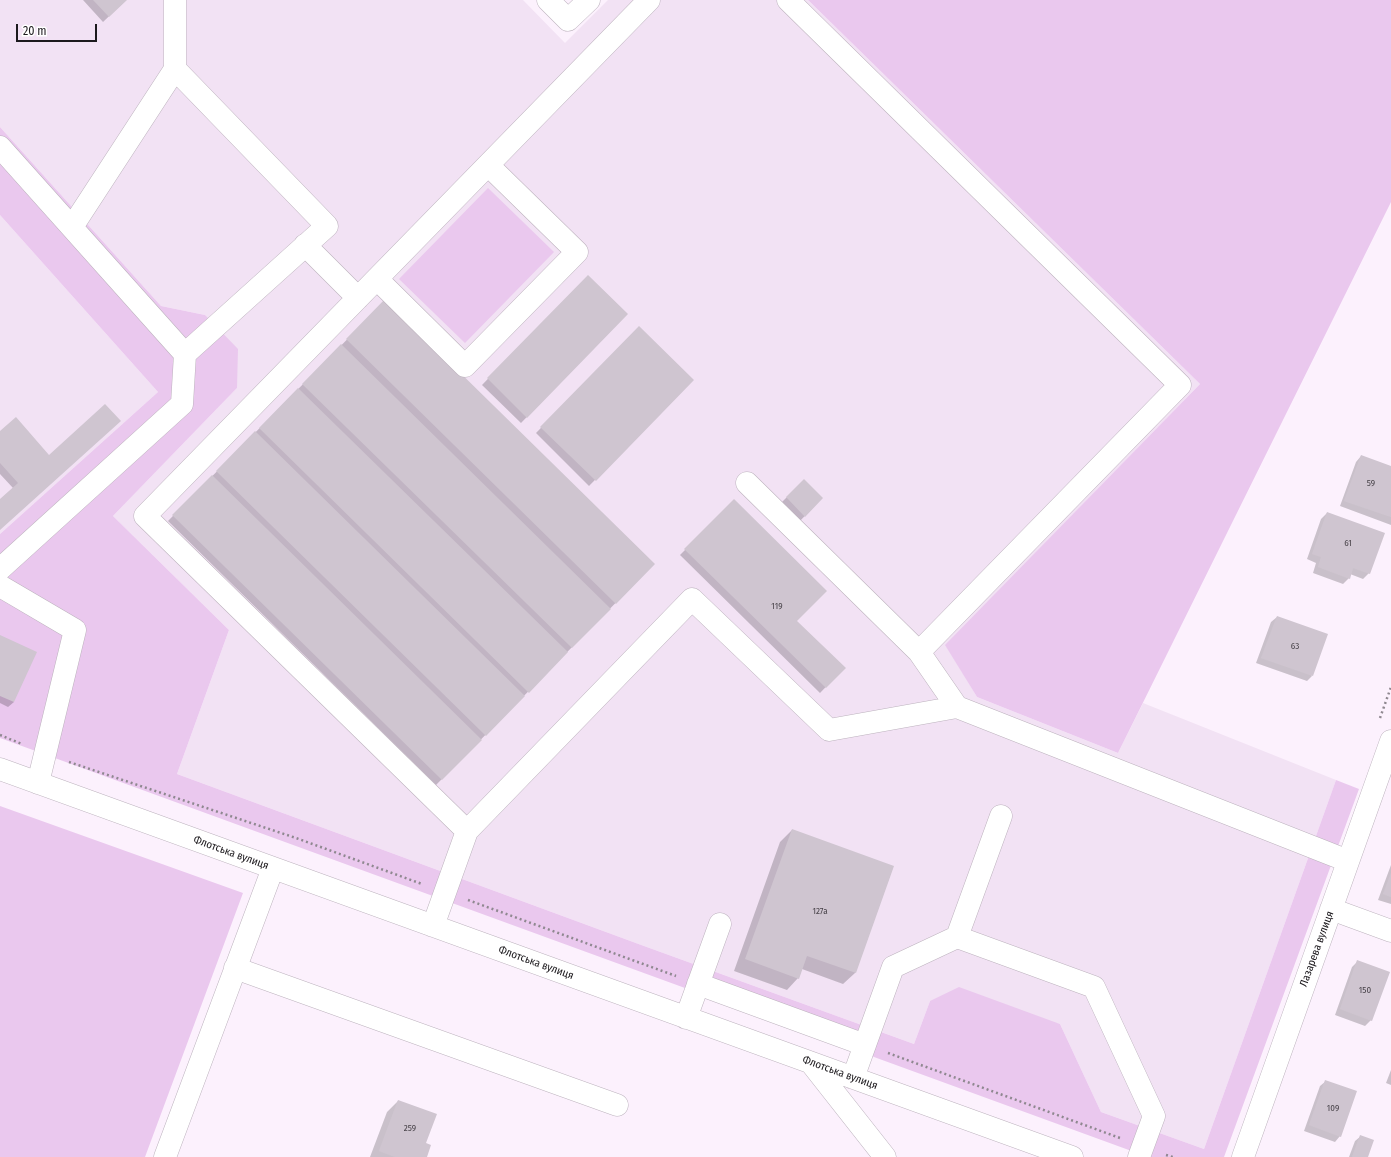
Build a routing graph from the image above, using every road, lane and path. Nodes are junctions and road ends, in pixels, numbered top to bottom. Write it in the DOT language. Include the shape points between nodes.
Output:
graph roads {
  1 [pos="175,0"];
  2 [pos="548,0"];
  3 [pos="589,0"];
  4 [pos="649,0"];
  5 [pos="788,0"];
  6 [pos="175,69"];
  7 [pos="0,147"];
  8 [pos="488,165"];
  9 [pos="72,227"];
  10 [pos="305,245"];
  11 [pos="377,279"];
  12 [pos="358,298"];
  13 [pos="185,354"];
  14 [pos="746,483"];
  15 [pos="0,569"];
  16 [pos="0,586"];
  17 [pos="919,652"];
  18 [pos="957,707"];
  19 [pos="0,735"];
  20 [pos="1391,741"];
  21 [pos="45,754"];
  22 [pos="0,769"];
  23 [pos="38,782"];
  24 [pos="1001,816"];
  25 [pos="467,831"];
  26 [pos="1348,861"];
  27 [pos="273,868"];
  28 [pos="445,892"];
  29 [pos="1331,909"];
  30 [pos="720,924"];
  31 [pos="433,926"];
  32 [pos="1391,931"];
  33 [pos="957,937"];
  34 [pos="236,968"];
  35 [pos="698,984"];
  36 [pos="686,1018"];
  37 [pos="865,1045"];
  38 [pos="811,1063"];
  39 [pos="853,1078"];
  40 [pos="617,1105"];
  41 [pos="1141,1152"];
  42 [pos="165,1157"];
  43 [pos="885,1157"];
  44 [pos="1072,1157"];
  45 [pos="1172,1157"];
  46 [pos="1243,1157"];
  1 -- 6 [label="street"];
  2 -- 3 [label="street" via="568,20"];
  4 -- 8 [label="street"];
  5 -- 17 [label="street" via="1180,384"];
  6 -- 9 [label="street"];
  6 -- 10 [label="street" via="327,226"];
  7 -- 9 [label="street"];
  8 -- 11 [label="street"];
  8 -- 11 [label="street" via="577,252 465,366"];
  9 -- 13 [label="street"];
  10 -- 12 [label="street"];
  10 -- 13 [label="street"];
  11 -- 12 [label="street"];
  12 -- 25 [label="street" via="145,516"];
  13 -- 15 [label="street" via="182,404"];
  14 -- 17 [label="street"];
  16 -- 21 [label="street" via="75,630"];
  17 -- 18 [label="street"];
  18 -- 25 [label="street" via="829,730 692,599"];
  18 -- 26 [label="street"];
  19 -- 21 [label="path"];
  20 -- 26 [label="street, Лазарева вулиця"];
  21 -- 23 [label="street"];
  21 -- 28 [label="path" via="296,838"];
  22 -- 23 [label="street, Флотська вулиця"];
  23 -- 27 [label="street, Флотська вулиця"];
  24 -- 33 [label="street"];
  25 -- 28 [label="street"];
  26 -- 29 [label="street, Лазарева вулиця"];
  27 -- 31 [label="street, Флотська вулиця"];
  27 -- 34 [label="street"];
  28 -- 31 [label="street"];
  28 -- 35 [label="path"];
  29 -- 32 [label="street"];
  29 -- 46 [label="street, Лазарева вулиця"];
  30 -- 35 [label="street"];
  31 -- 36 [label="street, Флотська вулиця"];
  33 -- 37 [label="street" via="893,967"];
  33 -- 41 [label="street" via="1094,987 1154,1116"];
  34 -- 40 [label="street"];
  34 -- 42 [label="street"];
  35 -- 36 [label="street"];
  35 -- 37 [label="street"];
  36 -- 38 [label="street, Флотська вулиця"];
  37 -- 39 [label="street"];
  37 -- 41 [label="path"];
  38 -- 39 [label="street, Флотська вулиця"];
  38 -- 43 [label="street"];
  39 -- 44 [label="street, Флотська вулиця"];
  41 -- 45 [label="path"];
}
